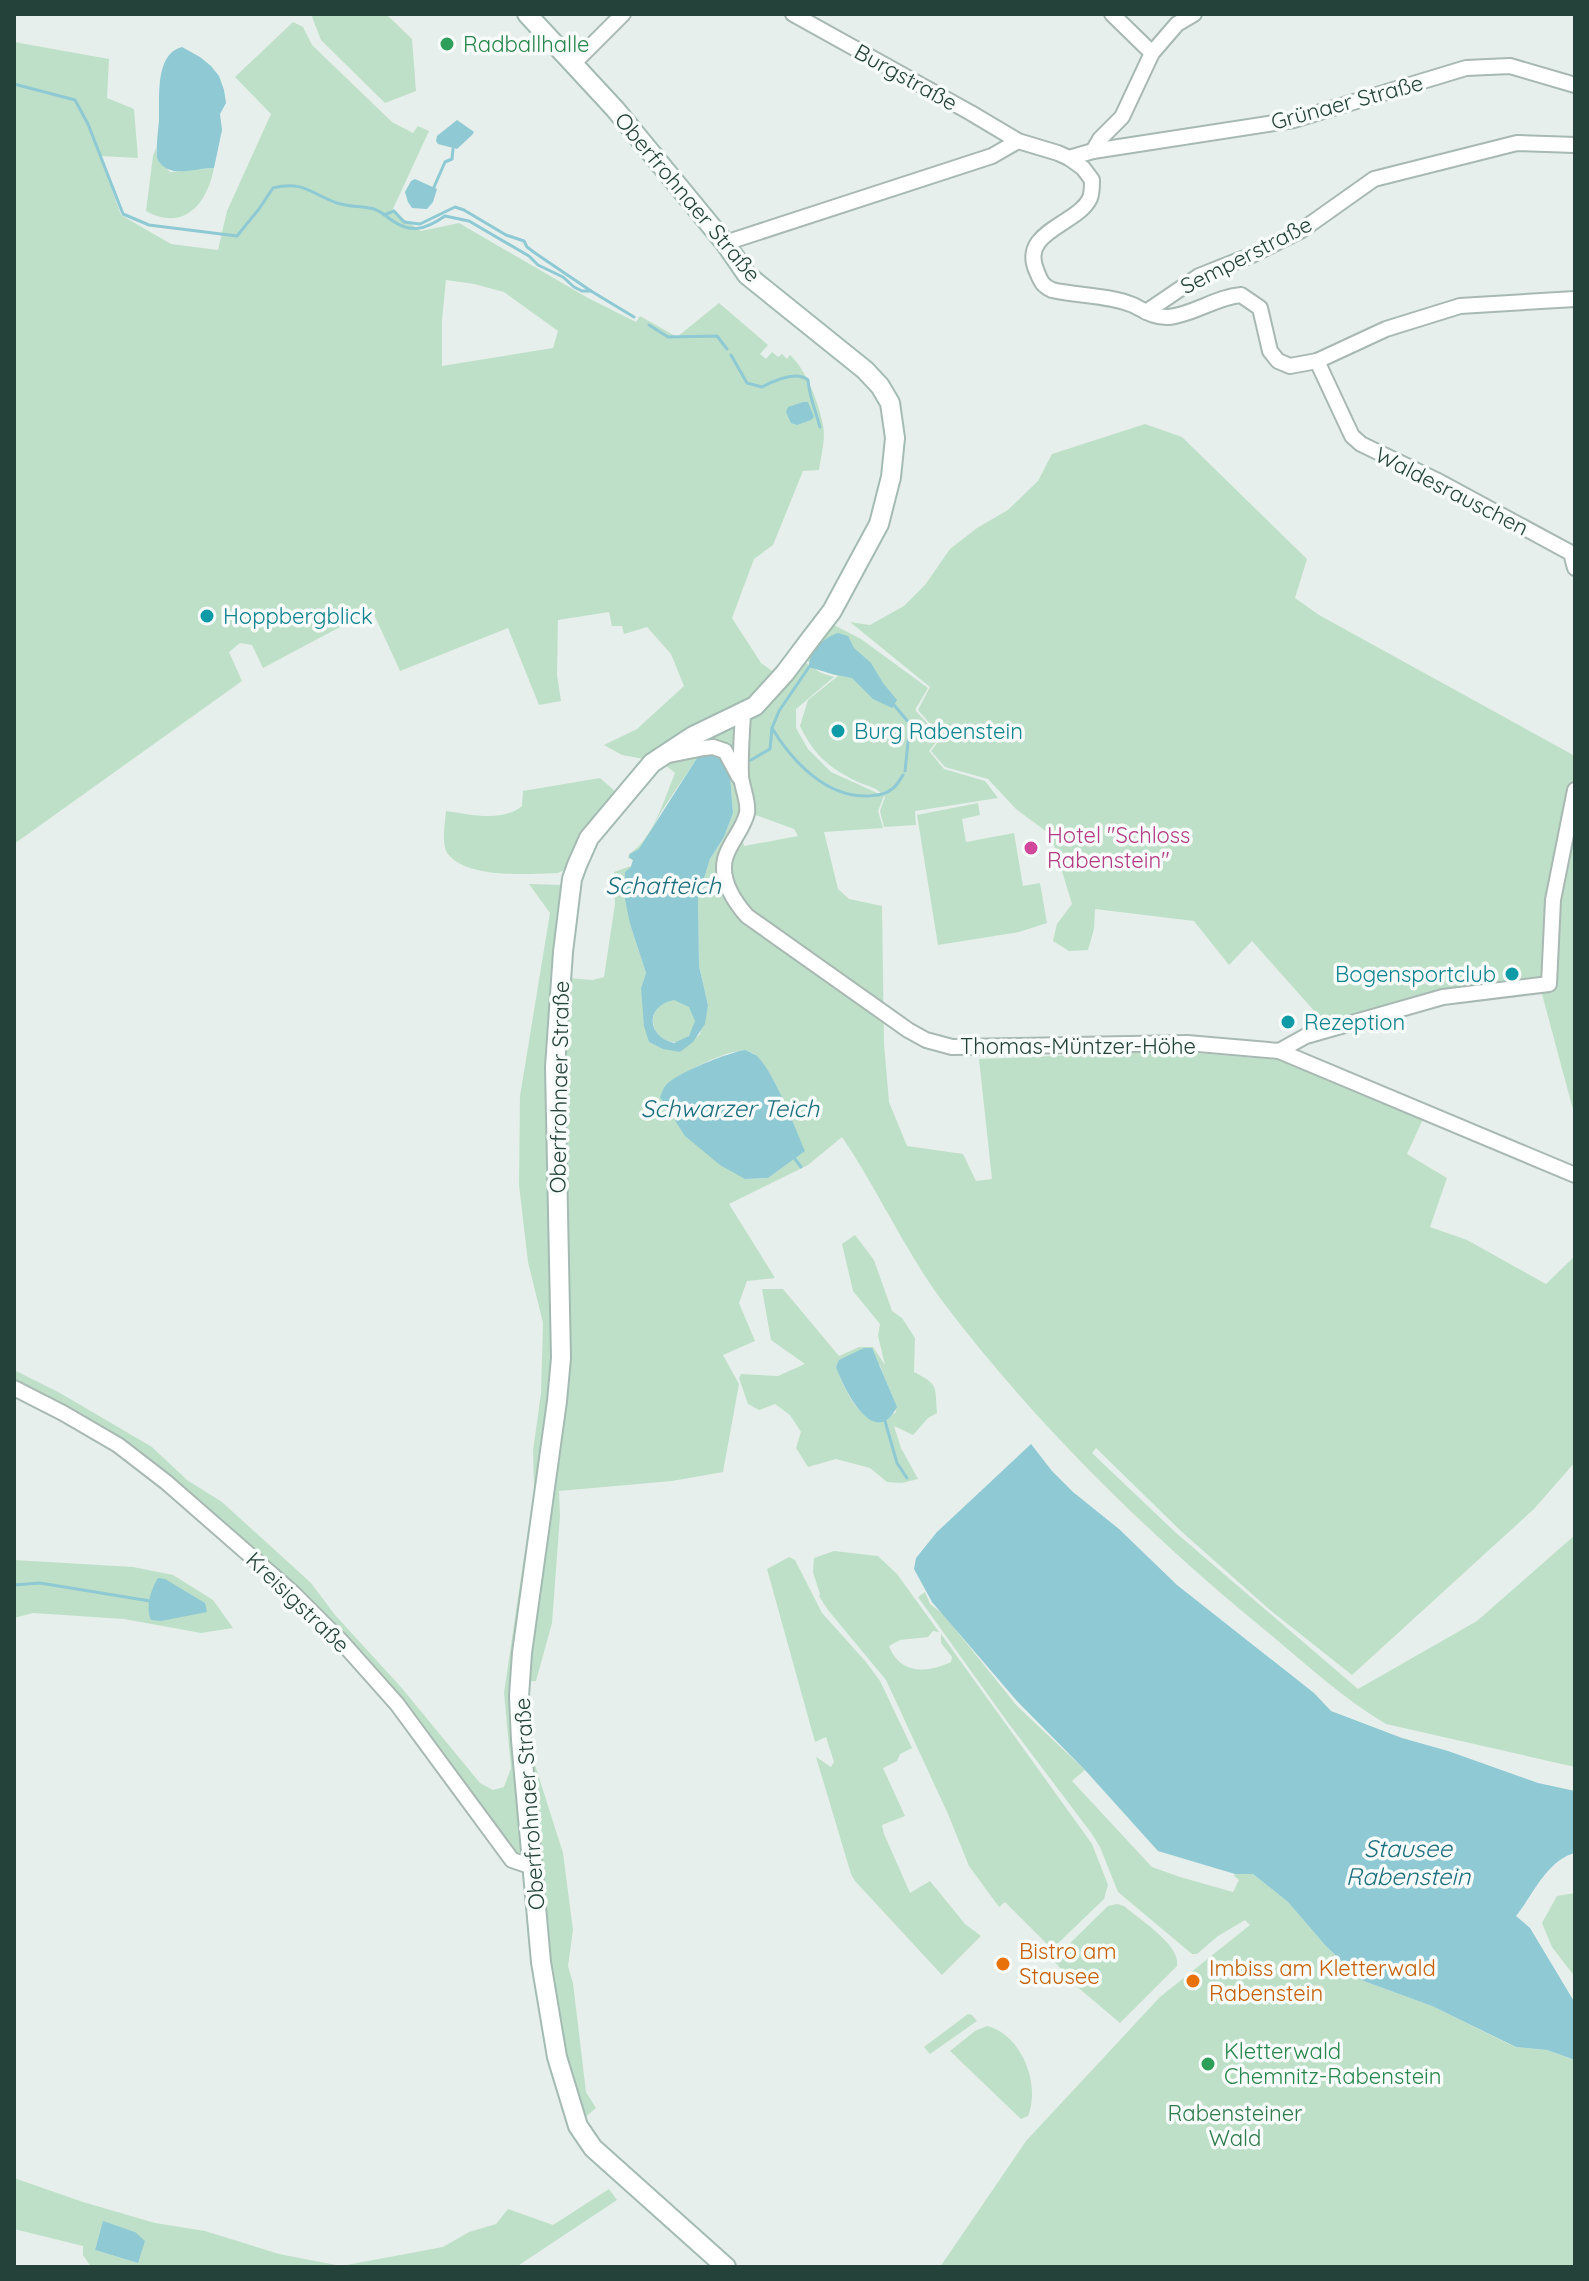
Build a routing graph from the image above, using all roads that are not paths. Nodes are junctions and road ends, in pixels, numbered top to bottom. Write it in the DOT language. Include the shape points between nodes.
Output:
graph roads {
  1 [pos="527,14"];
  2 [pos="623,14"];
  3 [pos="793,14"];
  4 [pos="1112,14"];
  5 [pos="1191,15"];
  6 [pos="1152,53"];
  7 [pos="574,63"];
  8 [pos="1575,85"];
  9 [pos="1018,141"];
  10 [pos="1575,145"];
  11 [pos="1093,151"];
  12 [pos="1069,158"];
  13 [pos="725,243"];
  14 [pos="1575,299"];
  15 [pos="1146,312"];
  16 [pos="1317,361"];
  17 [pos="1575,568"];
  18 [pos="743,713"];
  19 [pos="662,757"];
  20 [pos="741,781"];
  21 [pos="1575,790"];
  22 [pos="1279,1051"];
  23 [pos="1575,1175"];
  24 [pos="14,1388"];
  25 [pos="533,1867"];
  26 [pos="726,2267"];
  1 -- 7 [label="main road, Oberfrohnaer Straße"];
  2 -- 7 [label="street"];
  3 -- 9 [label="street, Burgstraße"];
  4 -- 6 [label="street"];
  5 -- 6 [label="street"];
  6 -- 11 [label="street" via="1122,117"];
  7 -- 13 [label="main road, Oberfrohnaer Straße"];
  8 -- 11 [label="street, Grünaer Straße" via="1510,66 1466,68 1294,120"];
  9 -- 12 [label="street, Burgstraße"];
  9 -- 13 [label="street" via="992,156"];
  10 -- 15 [label="street, Semperstraße" via="1517,143 1374,179 1302,230 1199,276"];
  11 -- 12 [label="street, Grünaer Straße"];
  12 -- 15 [label="street" via="1092,180 1089,199 1039,239 1034,267 1043,286"];
  13 -- 18 [label="main road, Oberfrohnaer Straße" via="747,275 880,386 890,403 895,438 879,524 832,611 785,673"];
  14 -- 16 [label="street" via="1460,306 1386,329"];
  15 -- 16 [label="street" via="1171,317 1241,295 1260,308 1270,351 1278,361 1290,366"];
  16 -- 17 [label="street, Waldesrauschen" via="1352,436 1361,444 1571,553"];
  18 -- 19 [label="main road, Oberfrohnaer Straße"];
  18 -- 20 [label="street, Thomas-Müntzer-Höhe"];
  19 -- 20 [label="street" via="713,747 725,751"];
  19 -- 25 [label="main road, Oberfrohnaer Straße" via="589,838 572,879 563,952 555,1067 561,1358 519,1696"];
  20 -- 22 [label="street, Thomas-Müntzer-Höhe" via="748,810 725,860 734,901 747,916 926,1040 952,1047 1187,1043"];
  21 -- 22 [label="street" via="1553,900 1549,984 1443,997 1306,1036"];
  22 -- 23 [label="street, Thomas-Müntzer-Höhe"];
  24 -- 25 [label="street, Kreisigstraße" via="118,1445 293,1593 397,1704 512,1860"];
  25 -- 26 [label="main road, Oberfrohnaer Straße" via="557,2057 578,2126 593,2148"];
}
